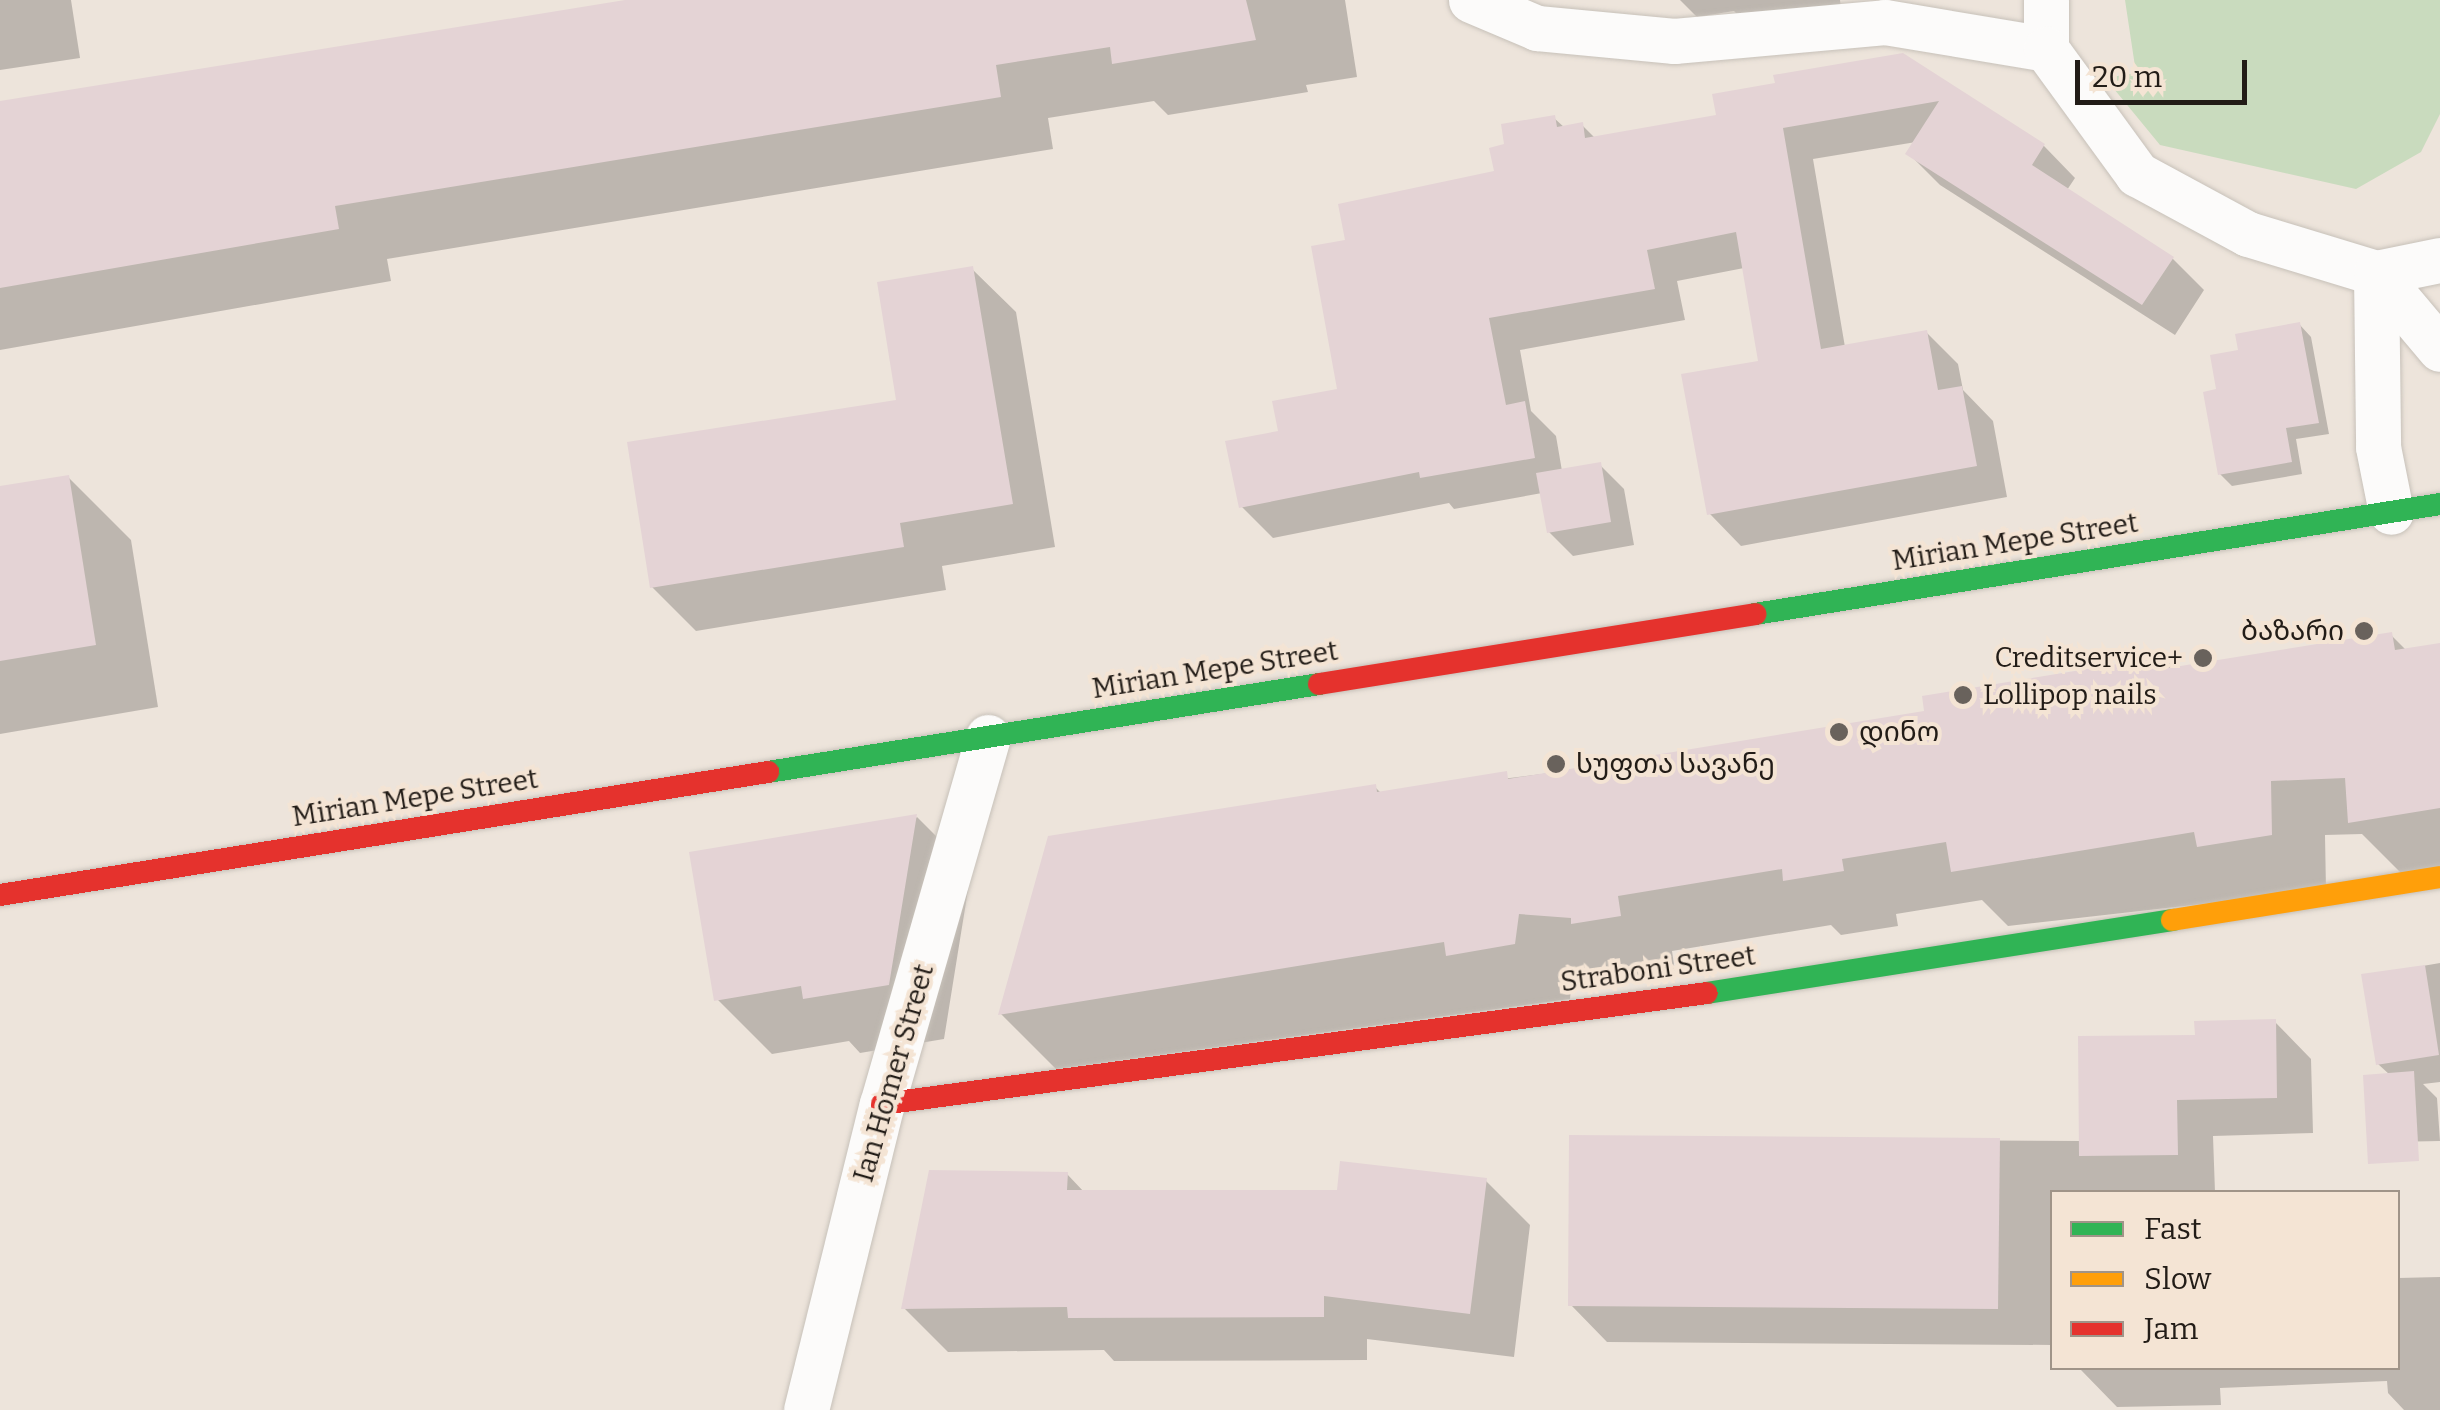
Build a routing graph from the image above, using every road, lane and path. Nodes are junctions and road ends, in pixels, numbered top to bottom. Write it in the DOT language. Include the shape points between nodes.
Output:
graph roads {
  1 [pos="1471,0"];
  2 [pos="2046,0"];
  3 [pos="2046,49"];
  4 [pos="2440,260"];
  5 [pos="2376,273"];
  6 [pos="2440,349"];
  7 [pos="2440,504"];
  8 [pos="2392,512"];
  9 [pos="988,737"];
  10 [pos="2440,877"];
  11 [pos="0,895"];
  12 [pos="882,1104"];
  13 [pos="806,1410"];
  1 -- 3 [label="street" via="1537,28 1674,40 1885,22"];
  2 -- 3 [label="street"];
  3 -- 5 [label="street" via="2137,174 2248,234"];
  4 -- 5 [label="street"];
  5 -- 6 [label="street"];
  5 -- 8 [label="street" via="2378,447"];
  7 -- 8 [label="street, Mirian Mepe Street"];
  8 -- 9 [label="street, Mirian Mepe Street"];
  9 -- 11 [label="street, Mirian Mepe Street"];
  9 -- 12 [label="street, Ian Homer Street"];
  10 -- 12 [label="street, Straboni Street" via="1797,980"];
  12 -- 13 [label="street, Ian Homer Street"];
}
